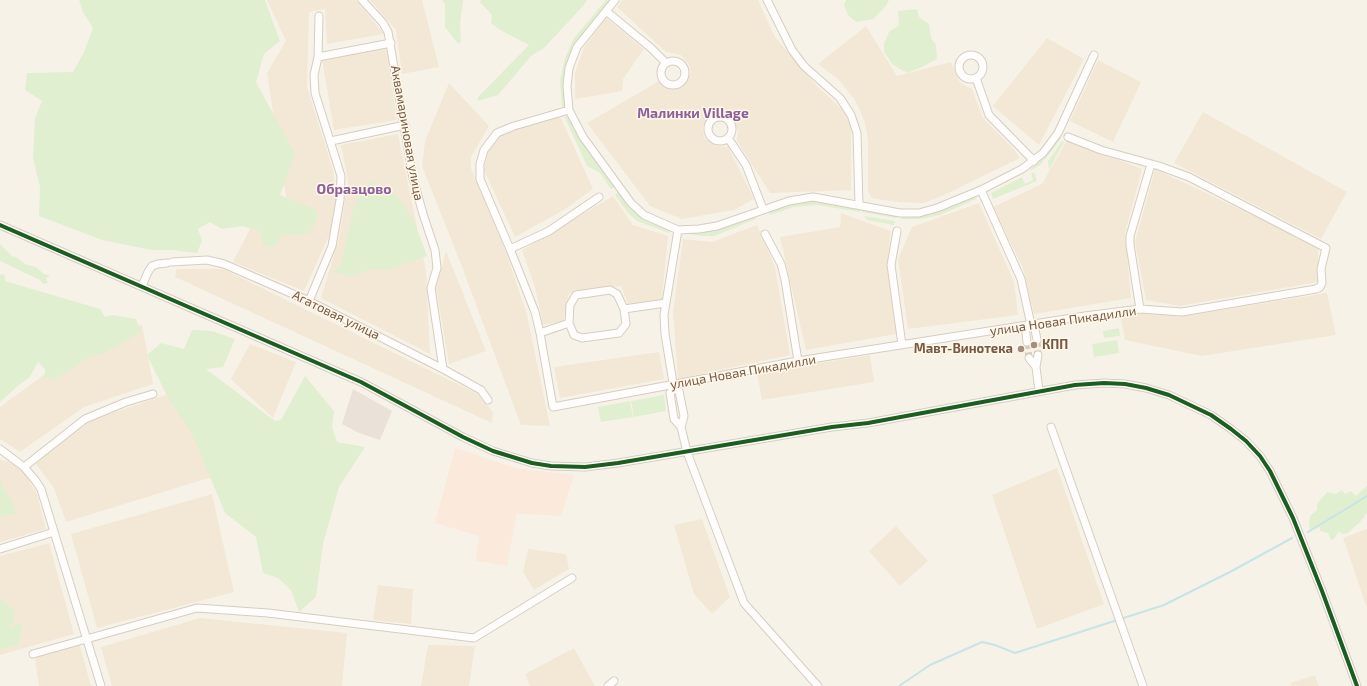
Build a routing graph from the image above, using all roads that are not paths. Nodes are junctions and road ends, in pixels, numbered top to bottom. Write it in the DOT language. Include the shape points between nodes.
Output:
graph roads {
  1 [pos="362,0"];
  2 [pos="615,0"];
  3 [pos="767,0"];
  4 [pos="606,11"];
  5 [pos="319,16"];
  6 [pos="391,43"];
  7 [pos="1094,55"];
  8 [pos="318,57"];
  9 [pos="666,63"];
  10 [pos="976,78"];
  11 [pos="569,110"];
  12 [pos="405,125"];
  13 [pos="1068,137"];
  14 [pos="728,138"];
  15 [pos="331,141"];
  16 [pos="1034,161"];
  17 [pos="1152,164"];
  18 [pos="981,190"];
  19 [pos="599,197"];
  20 [pos="859,205"];
  21 [pos="763,209"];
  22 [pos="0,225"];
  23 [pos="678,230"];
  24 [pos="897,231"];
  25 [pos="765,234"];
  26 [pos="510,249"];
  27 [pos="142,286"];
  28 [pos="309,301"];
  29 [pos="666,303"];
  30 [pos="624,309"];
  31 [pos="1140,309"];
  32 [pos="569,323"];
  33 [pos="1030,325"];
  34 [pos="540,333"];
  35 [pos="1037,340"];
  36 [pos="1027,342"];
  37 [pos="902,345"];
  38 [pos="1038,355"];
  39 [pos="1029,358"];
  40 [pos="798,361"];
  41 [pos="1036,367"];
  42 [pos="443,369"];
  43 [pos="674,387"];
  44 [pos="1039,391"];
  45 [pos="153,394"];
  46 [pos="488,400"];
  47 [pos="1051,427"];
  48 [pos="0,449"];
  49 [pos="687,452"];
  50 [pos="24,467"];
  51 [pos="54,532"];
  52 [pos="0,549"];
  53 [pos="572,578"];
  54 [pos="87,639"];
  55 [pos="33,654"];
  56 [pos="101,686"];
  57 [pos="818,686"];
  58 [pos="1143,686"];
  59 [pos="1357,686"];
  1 -- 6 [label="street, Аквамариновая улица" via="383,23"];
  2 -- 4 [label="street"];
  3 -- 20 [label="street" via="792,50 804,66 840,98 851,115 857,133"];
  4 -- 9 [label="street"];
  4 -- 11 [label="street" via="577,47 569,68"];
  5 -- 8 [label="street"];
  6 -- 8 [label="street"];
  6 -- 12 [label="street, Аквамариновая улица"];
  7 -- 16 [label="street" via="1058,132 1043,154"];
  8 -- 15 [label="street" via="314,75 315,93"];
  10 -- 16 [label="street" via="989,115"];
  11 -- 23 [label="street" via="583,137 631,203 644,215"];
  11 -- 26 [label="street" via="497,133 484,150 480,164 480,179"];
  12 -- 15 [label="street"];
  12 -- 42 [label="street, Аквамариновая улица" via="413,178 435,250 437,268 431,288"];
  13 -- 17 [label="street" via="1101,150"];
  14 -- 21 [label="street" via="746,165"];
  15 -- 28 [label="street" via="341,176 340,200 332,246"];
  16 -- 18 [label="street"];
  17 -- 31 [label="street" via="1130,236"];
  17 -- 31 [label="street, улица Новая Пикадилли" via="1189,177 1326,248 1321,269 1322,283 1316,289 1182,312"];
  18 -- 20 [label="street" via="918,213 900,213"];
  18 -- 33 [label="street" via="1021,279"];
  19 -- 26 [label="street" via="549,231"];
  20 -- 21 [label="street" via="813,197"];
  21 -- 23 [label="street" via="717,226"];
  22 -- 27 [label="street"];
  23 -- 29 [label="street"];
  24 -- 37 [label="street" via="891,266"];
  25 -- 40 [label="street" via="781,264"];
  26 -- 34 [label="street" via="535,312"];
  27 -- 28 [label="street, Агатовая улица" via="152,266 170,262 207,260 224,264"];
  27 -- 49 [label="street" via="361,382 493,451 532,463 585,467"];
  28 -- 42 [label="street, Агатовая улица"];
  29 -- 30 [label="street"];
  29 -- 43 [label="street" via="665,334"];
  30 -- 32 [label="street" via="626,324 619,333 582,338 574,335"];
  30 -- 32 [label="street" via="617,294 610,290 576,295 570,305"];
  31 -- 33 [label="street, улица Новая Пикадилли"];
  32 -- 34 [label="street"];
  33 -- 35 [label="street"];
  33 -- 36 [label="street"];
  33 -- 37 [label="street, улица Новая Пикадилли"];
  34 -- 43 [label="street, улица Новая Пикадилли" via="553,407"];
  37 -- 40 [label="street, улица Новая Пикадилли"];
  38 -- 41 [label="street"];
  39 -- 41 [label="street"];
  40 -- 43 [label="street, улица Новая Пикадилли"];
  41 -- 44 [label="street"];
  42 -- 46 [label="street, Агатовая улица" via="481,390"];
  43 -- 49 [label="street" via="679,391 684,416 681,427"];
  44 -- 49 [label="street" via="868,423"];
  44 -- 59 [label="street" via="1104,383 1146,388 1169,395 1205,413 1246,441 1279,486"];
  45 -- 50 [label="street" via="85,419"];
  47 -- 58 [label="street"];
  48 -- 50 [label="street"];
  49 -- 57 [label="street" via="744,603"];
  50 -- 51 [label="street" via="41,489"];
  51 -- 52 [label="street"];
  51 -- 54 [label="street"];
  53 -- 54 [label="street" via="474,638 268,613 197,608"];
  54 -- 55 [label="street"];
  54 -- 56 [label="street"];
}
